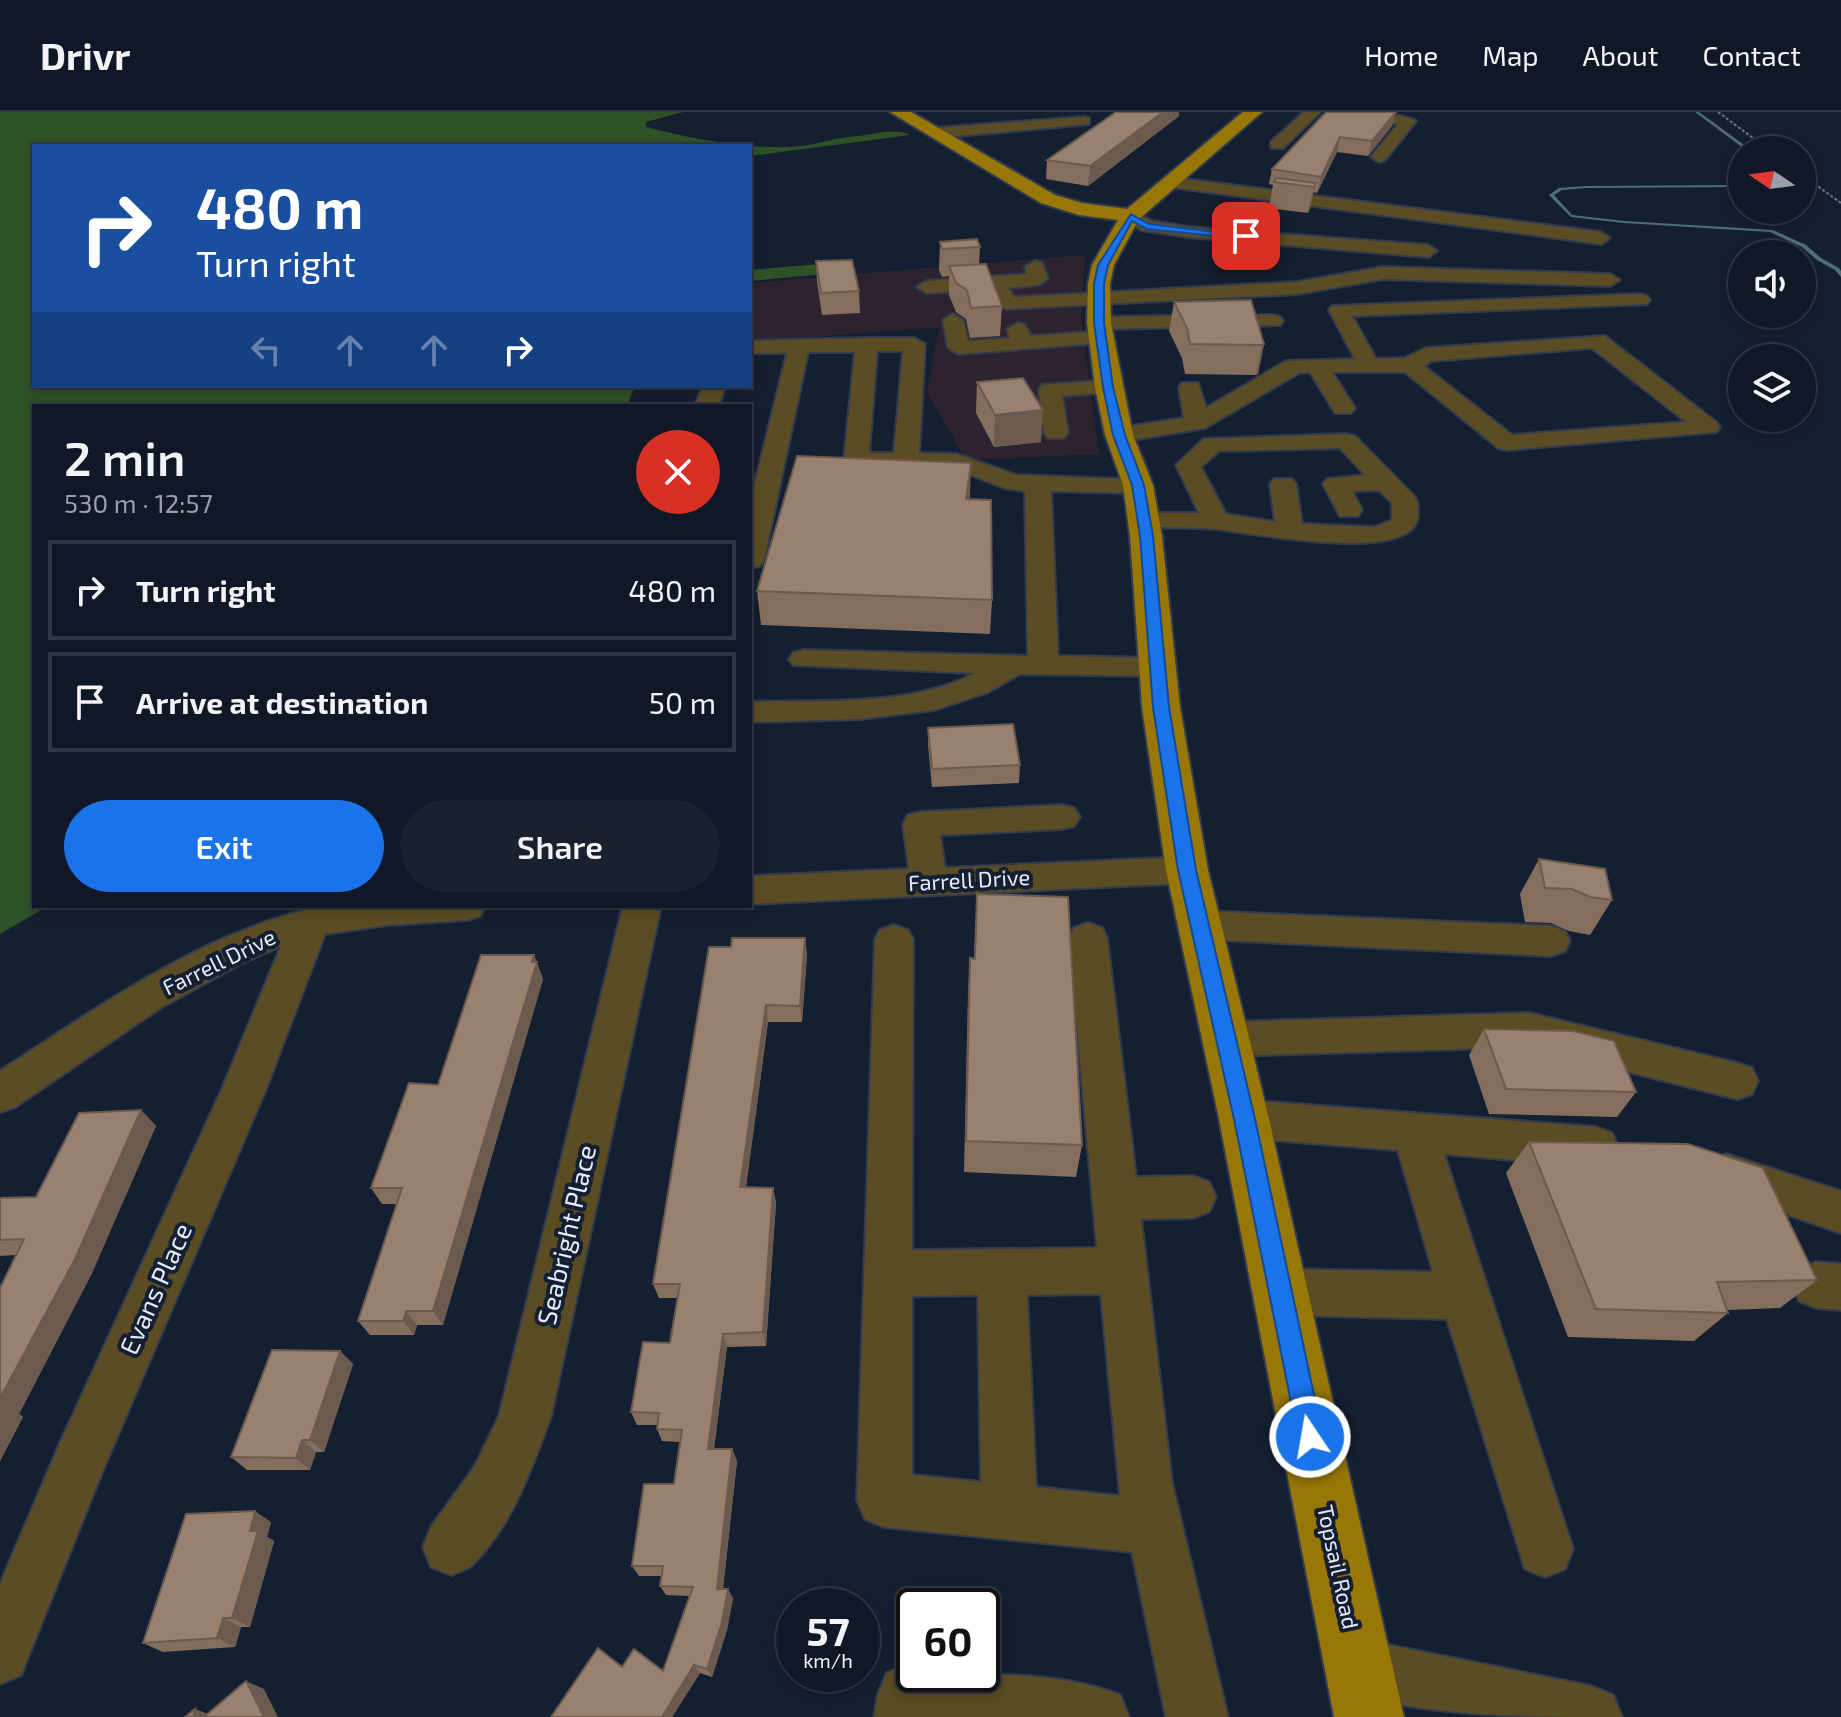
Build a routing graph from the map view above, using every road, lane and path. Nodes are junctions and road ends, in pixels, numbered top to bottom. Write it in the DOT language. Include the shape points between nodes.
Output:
graph roads {
  1 [pos="899,112"];
  2 [pos="1022,112"];
  3 [pos="1253,112"];
  4 [pos="1313,112"];
  5 [pos="1341,112"];
  6 [pos="1718,112"];
  7 [pos="1084,121"];
  8 [pos="1045,124"];
  9 [pos="935,133"];
  10 [pos="1750,136"];
  11 [pos="1277,145"];
  12 [pos="1379,157"];
  13 [pos="1194,160"];
  14 [pos="1224,165"];
  15 [pos="1168,182"];
  16 [pos="1816,185"];
  17 [pos="1048,199"];
  18 [pos="1841,203"];
  19 [pos="1131,216"];
  20 [pos="1601,238"];
  21 [pos="1110,250"];
  22 [pos="1450,252"];
  23 [pos="1035,267"];
  24 [pos="1610,280"];
  25 [pos="996,283"];
  26 [pos="927,287"];
  27 [pos="1640,300"];
  28 [pos="1572,302"];
  29 [pos="1100,314"];
  30 [pos="953,320"];
  31 [pos="1273,321"];
  32 [pos="1597,341"];
  33 [pos="867,344"];
  34 [pos="799,346"];
  35 [pos="752,347"];
  36 [pos="1369,365"];
  37 [pos="1410,365"];
  38 [pos="1317,366"];
  39 [pos="1108,387"];
  40 [pos="1190,388"];
  41 [pos="1343,408"];
  42 [pos="1197,423"];
  43 [pos="1056,433"];
  44 [pos="1119,435"];
  45 [pos="906,461"];
  46 [pos="1386,482"];
  47 [pos="1038,484"];
  48 [pos="1283,484"];
  49 [pos="1141,502"];
  50 [pos="1349,510"];
  51 [pos="1216,521"];
  52 [pos="1290,532"];
  53 [pos="752,551"];
  54 [pos="804,659"];
  55 [pos="1029,665"];
  56 [pos="1158,667"];
  57 [pos="752,712"];
  58 [pos="1062,817"];
  59 [pos="1187,870"];
  60 [pos="929,881"];
  61 [pos="752,890"];
  62 [pos="441,908"];
  63 [pos="642,908"];
  64 [pos="310,923"];
  65 [pos="1199,925"];
  66 [pos="1088,938"];
  67 [pos="894,940"];
  68 [pos="1551,941"];
  69 [pos="1226,1039"];
  70 [pos="1737,1081"];
  71 [pos="0,1094"];
  72 [pos="1244,1119"];
  73 [pos="1415,1131"];
  74 [pos="1630,1150"];
  75 [pos="1689,1162"];
  76 [pos="1193,1197"];
  77 [pos="1116,1198"];
  78 [pos="1841,1212"];
  79 [pos="1124,1271"];
  80 [pos="889,1273"];
  81 [pos="1002,1274"];
  82 [pos="1280,1292"];
  83 [pos="1464,1296"];
  84 [pos="1009,1512"];
  85 [pos="1156,1527"];
  86 [pos="451,1547"];
  87 [pos="1545,1549"];
  88 [pos="0,1654"];
  89 [pos="1364,1693"];
  90 [pos="905,1717"];
  91 [pos="1098,1717"];
  92 [pos="1197,1717"];
  93 [pos="1591,1717"];
  1 -- 9 [label="main road"];
  2 -- 8 [label="street"];
  3 -- 13 [label="main road, Topsail Road"];
  4 -- 11 [label="street"];
  5 -- 12 [label="street" via="1416,122"];
  6 -- 10 [label="path"];
  7 -- 8 [label="street"];
  8 -- 9 [label="street"];
  9 -- 17 [label="main road"];
  13 -- 14 [label="street"];
  13 -- 15 [label="main road, Topsail Road"];
  15 -- 19 [label="main road, Topsail Road"];
  15 -- 20 [label="street"];
  16 -- 18 [label="path"];
  17 -- 19 [label="main road"];
  17 -- 21 [label="main road" via="1046,205 1097,235"];
  19 -- 21 [label="main road, Topsail Road"];
  19 -- 22 [label="street" via="1147,226 1188,232"];
  21 -- 29 [label="main road, Topsail Road" via="1103,265"];
  23 -- 25 [label="street" via="1038,279"];
  24 -- 29 [label="street" via="1383,273"];
  25 -- 26 [label="street"];
  25 -- 29 [label="street" via="1007,303"];
  27 -- 28 [label="street"];
  28 -- 32 [label="street" via="1619,340"];
  28 -- 36 [label="street" via="1339,310"];
  29 -- 30 [label="street" via="959,348"];
  29 -- 31 [label="street"];
  29 -- 39 [label="main road, Topsail Road"];
  32 -- 37 [label="street" via="1426,355"];
  32 -- 37 [label="street" via="1708,427 1507,443"];
  33 -- 34 [label="street"];
  33 -- 45 [label="street" via="914,344"];
  33 -- 45 [label="street" via="856,460"];
  34 -- 35 [label="street"];
  34 -- 53 [label="street"];
  36 -- 37 [label="street"];
  36 -- 38 [label="street"];
  38 -- 41 [label="street"];
  38 -- 42 [label="street" via="1294,366"];
  39 -- 43 [label="street" via="1050,390"];
  39 -- 44 [label="main road, Topsail Road"];
  40 -- 42 [label="street"];
  42 -- 44 [label="street"];
  44 -- 49 [label="main road, Topsail Road"];
  45 -- 47 [label="street" via="956,461 1013,483"];
  46 -- 50 [label="street" via="1336,484"];
  46 -- 51 [label="street" via="1346,441 1213,444 1188,465"];
  46 -- 52 [label="street" via="1405,502 1405,524 1378,535"];
  47 -- 49 [label="street"];
  47 -- 55 [label="street"];
  48 -- 52 [label="street"];
  49 -- 51 [label="street"];
  49 -- 56 [label="main road, Topsail Road"];
  51 -- 52 [label="street"];
  54 -- 55 [label="street"];
  55 -- 56 [label="street"];
  55 -- 57 [label="street" via="934,700 860,709"];
  56 -- 59 [label="main road, Topsail Road"];
  58 -- 60 [label="street" via="921,824"];
  59 -- 60 [label="street, Farrell Drive"];
  59 -- 65 [label="main road, Topsail Road"];
  60 -- 61 [label="street, Farrell Drive"];
  62 -- 64 [label="street, Farrell Drive"];
  63 -- 86 [label="street, Seabright Place" via="525,1416 505,1470"];
  64 -- 71 [label="street, Farrell Drive" via="249,943 195,970"];
  64 -- 88 [label="street, Evans Place" via="244,1089"];
  65 -- 68 [label="street"];
  65 -- 69 [label="main road, Topsail Road"];
  66 -- 77 [label="street"];
  67 -- 80 [label="street"];
  69 -- 70 [label="street" via="1529,1030"];
  69 -- 72 [label="main road, Topsail Road"];
  72 -- 73 [label="street"];
  72 -- 82 [label="main road, Topsail Road"];
  73 -- 74 [label="street"];
  73 -- 83 [label="street"];
  75 -- 78 [label="street"];
  76 -- 77 [label="street"];
  77 -- 79 [label="street"];
  79 -- 81 [label="street"];
  79 -- 85 [label="street" via="1145,1483"];
  80 -- 81 [label="street"];
  80 -- 84 [label="street" via="884,1500"];
  81 -- 84 [label="street"];
  82 -- 83 [label="street"];
  82 -- 89 [label="main road, Topsail Road"];
  83 -- 87 [label="street"];
  84 -- 85 [label="street"];
  85 -- 92 [label="street"];
  89 -- 93 [label="street"];
  90 -- 91 [label="street" via="908,1694"];
}
